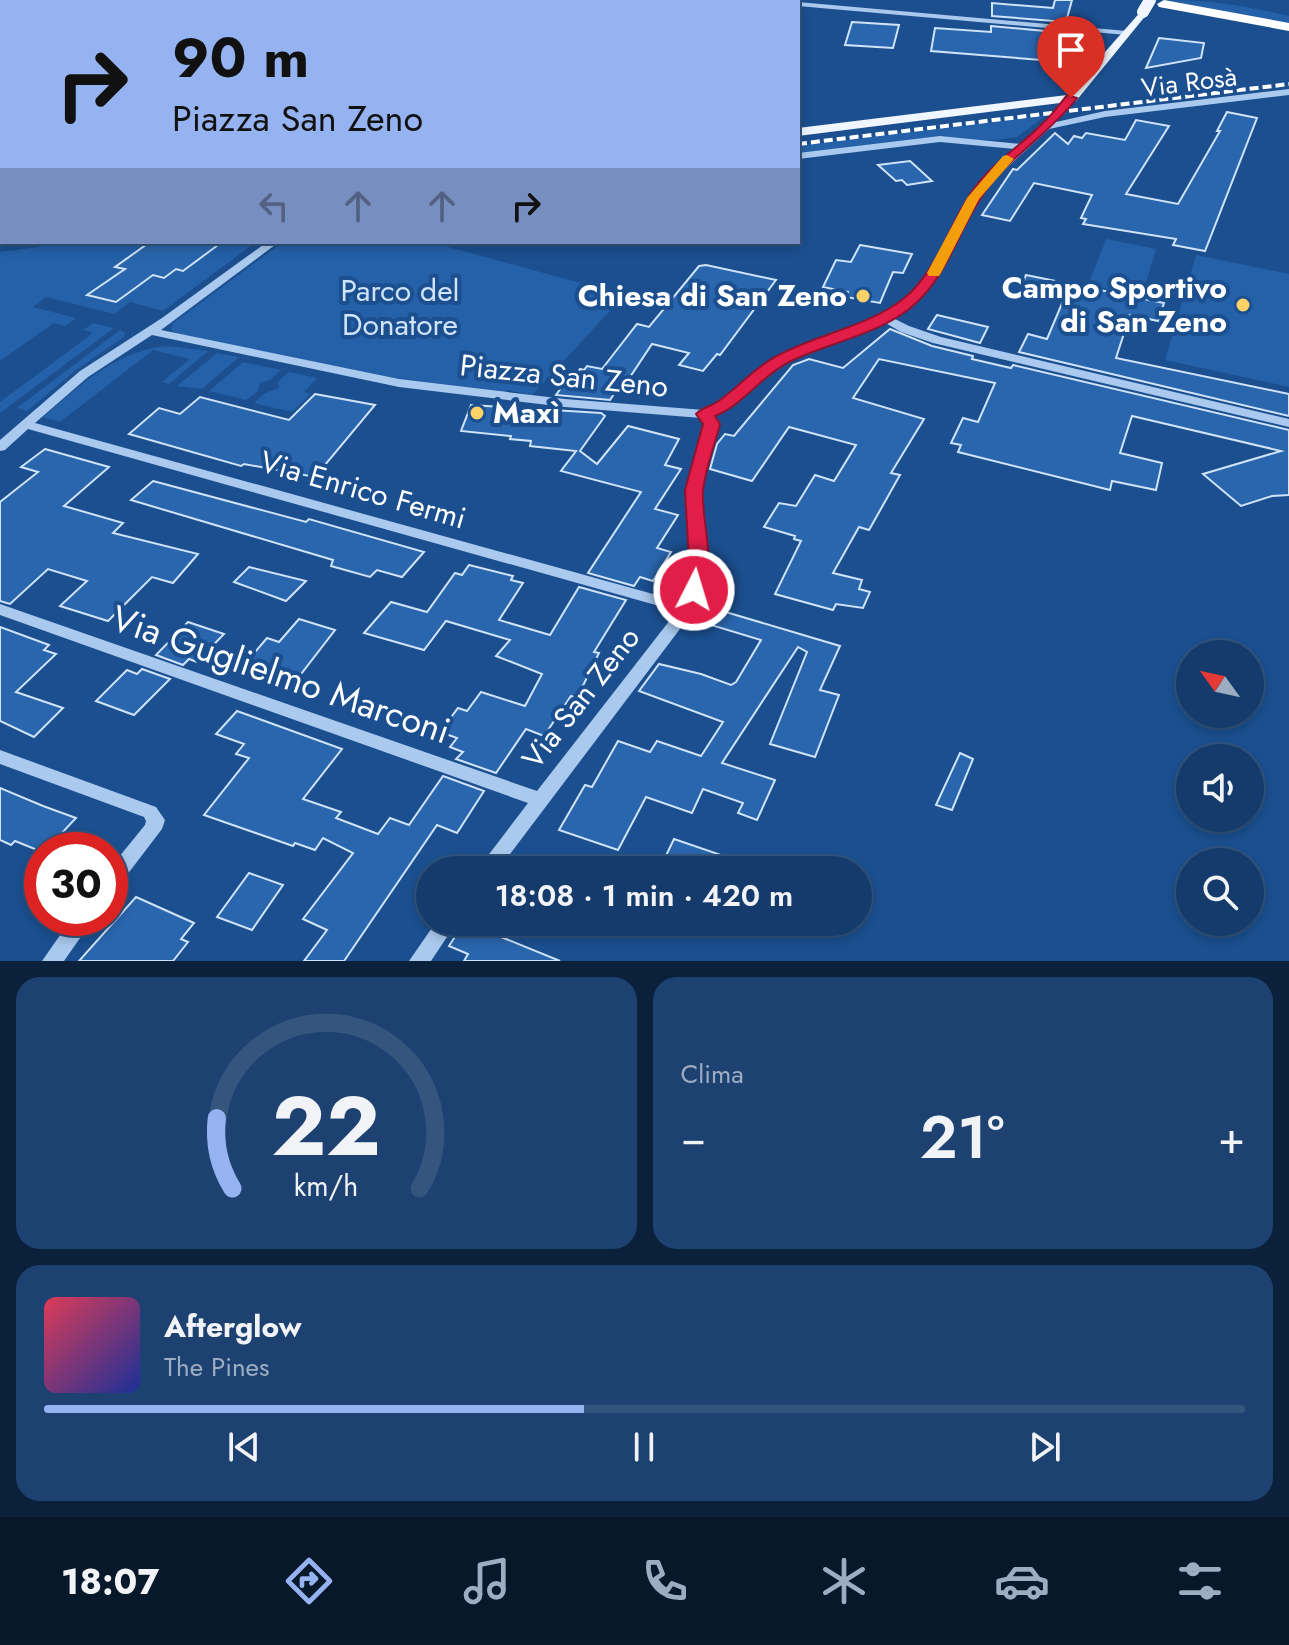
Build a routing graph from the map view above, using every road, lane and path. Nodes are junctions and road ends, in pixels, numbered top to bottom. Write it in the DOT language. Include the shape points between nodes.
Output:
graph roads {
  1 [pos="1149,3"];
  2 [pos="800,4"];
  3 [pos="1289,30"];
  4 [pos="1127,33"];
  5 [pos="1100,63"];
  6 [pos="1054,92"];
  7 [pos="1289,92"];
  8 [pos="1072,97"];
  9 [pos="1009,105"];
  10 [pos="1047,127"];
  11 [pos="800,132"];
  12 [pos="1020,147"];
  13 [pos="800,156"];
  14 [pos="271,244"];
  15 [pos="884,318"];
  16 [pos="150,331"];
  17 [pos="705,414"];
  18 [pos="1289,423"];
  19 [pos="24,424"];
  20 [pos="0,447"];
  21 [pos="0,609"];
  22 [pos="687,609"];
  23 [pos="0,757"];
  24 [pos="540,800"];
  25 [pos="498,856"];
  26 [pos="128,860"];
  27 [pos="71,936"];
  28 [pos="437,936"];
  29 [pos="52,961"];
  30 [pos="419,961"];
  1 -- 3 [label="highway"];
  1 -- 4 [label="main road"];
  2 -- 4 [label="street"];
  4 -- 5 [label="main road"];
  5 -- 6 [label="main road"];
  5 -- 8 [label="main road"];
  6 -- 8 [label="main road"];
  6 -- 9 [label="main road"];
  7 -- 10 [label="street, Via Rosà" via="1105,114"];
  8 -- 9 [label="main road"];
  8 -- 10 [label="street"];
  9 -- 11 [label="main road"];
  10 -- 12 [label="street, Piazza San Zeno"];
  12 -- 13 [label="street" via="940,139"];
  12 -- 15 [label="street, Piazza San Zeno" via="984,184 925,286"];
  14 -- 16 [label="street"];
  15 -- 17 [label="street, Piazza San Zeno" via="782,359 722,407"];
  15 -- 18 [label="street" via="937,340"];
  16 -- 17 [label="street, Piazza San Zeno" via="399,383"];
  16 -- 19 [label="street" via="84,374"];
  17 -- 22 [label="street, Via San Zeno" via="712,424 694,490 698,578"];
  19 -- 20 [label="street"];
  19 -- 22 [label="street, Via Enrico Fermi"];
  21 -- 24 [label="street, Via Guglielmo Marconi"];
  22 -- 24 [label="street, Via San Zeno"];
  23 -- 26 [label="street" via="150,812 156,820 153,829"];
  24 -- 25 [label="street, Via San Zeno"];
  27 -- 29 [label="street"];
  28 -- 30 [label="street"];
}
